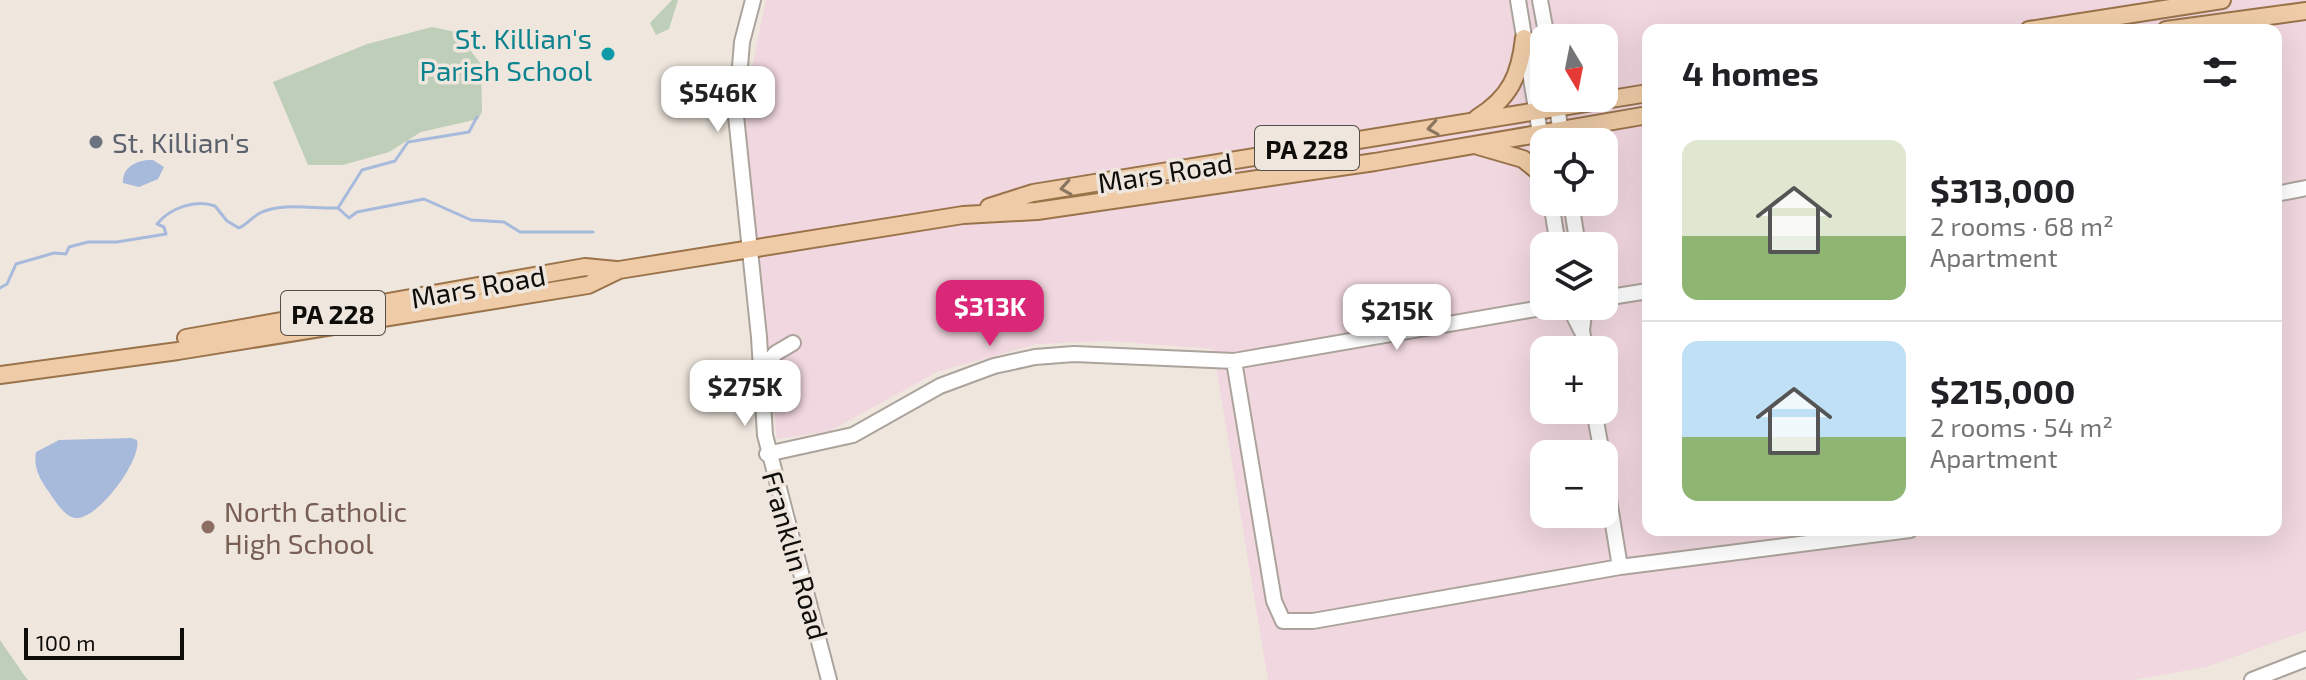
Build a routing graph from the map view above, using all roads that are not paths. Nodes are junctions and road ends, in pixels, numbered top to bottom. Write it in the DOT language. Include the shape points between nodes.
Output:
graph roads {
  1 [pos="753,0"];
  2 [pos="1518,0"];
  3 [pos="1540,0"];
  4 [pos="2222,0"];
  5 [pos="2306,11"];
  6 [pos="1544,24"];
  7 [pos="2068,24"];
  8 [pos="2210,24"];
  9 [pos="1524,38"];
  10 [pos="1530,74"];
  11 [pos="1642,86"];
  12 [pos="1618,90"];
  13 [pos="1642,94"];
  14 [pos="1618,96"];
  15 [pos="1530,111"];
  16 [pos="1642,116"];
  17 [pos="1470,121"];
  18 [pos="1598,123"];
  19 [pos="1584,128"];
  20 [pos="1594,128"];
  21 [pos="1530,135"];
  22 [pos="1473,145"];
  23 [pos="1530,165"];
  24 [pos="2306,188"];
  25 [pos="2282,193"];
  26 [pos="968,214"];
  27 [pos="750,249"];
  28 [pos="1618,290"];
  29 [pos="1642,292"];
  30 [pos="1629,294"];
  31 [pos="1618,296"];
  32 [pos="1530,307"];
  33 [pos="1577,320"];
  34 [pos="1583,320"];
  35 [pos="1582,330"];
  36 [pos="1583,336"];
  37 [pos="759,343"];
  38 [pos="1234,361"];
  39 [pos="761,370"];
  40 [pos="0,375"];
  41 [pos="767,454"];
  42 [pos="1614,528"];
  43 [pos="1863,536"];
  44 [pos="1620,567"];
  45 [pos="2306,659"];
  46 [pos="829,680"];
  47 [pos="2252,680"];
  1 -- 27 [label="street, Franklin Road" via="742,42 736,116"];
  2 -- 9 [label="street"];
  3 -- 6 [label="street"];
  4 -- 7 [label="main road"];
  5 -- 8 [label="main road"];
  9 -- 10 [label="street"];
  9 -- 17 [label="main road" via="1520,71 1510,90"];
  11 -- 12 [label="main road"];
  13 -- 14 [label="main road, Mars Road / PA 228"];
  15 -- 17 [label="main road, Mars Road / PA 228"];
  16 -- 18 [label="main road, Mars Road / PA 228"];
  17 -- 26 [label="main road, Mars Road / PA 228, one-way" via="1033,193"];
  18 -- 19 [label="main road, Mars Road / PA 228"];
  18 -- 20 [label="main road"];
  21 -- 22 [label="main road, Mars Road / PA 228"];
  22 -- 23 [label="main road"];
  22 -- 26 [label="main road, Mars Road / PA 228" via="1037,211"];
  24 -- 25 [label="street"];
  26 -- 27 [label="main road, Mars Road / PA 228"];
  27 -- 37 [label="street, Franklin Road"];
  27 -- 40 [label="main road, Mars Road / PA 228" via="619,270 588,285"];
  28 -- 30 [label="street"];
  29 -- 30 [label="street"];
  30 -- 31 [label="street"];
  32 -- 38 [label="street"];
  33 -- 35 [label="street"];
  34 -- 35 [label="street"];
  35 -- 36 [label="street"];
  37 -- 39 [label="street, Franklin Road"];
  37 -- 39 [label="street" via="793,343"];
  38 -- 41 [label="street" via="1035,357 940,386 853,435"];
  38 -- 44 [label="street" via="1274,601 1283,621 1313,621"];
  39 -- 41 [label="street, Franklin Road"];
  41 -- 46 [label="street, Franklin Road"];
  42 -- 44 [label="street"];
  43 -- 44 [label="street"];
  45 -- 47 [label="street"];
}
